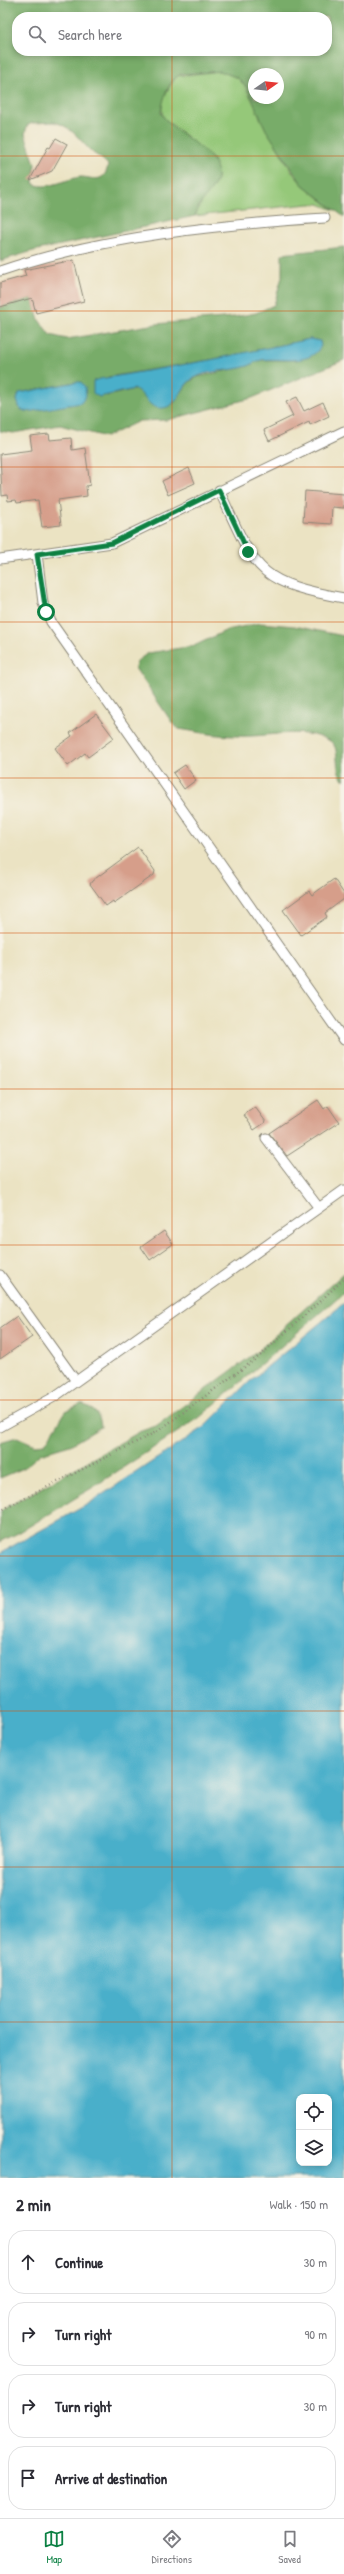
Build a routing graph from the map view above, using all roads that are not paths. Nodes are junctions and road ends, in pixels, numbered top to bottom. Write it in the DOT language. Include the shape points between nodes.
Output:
graph roads {
  1 [pos="325,218"];
  2 [pos="0,271"];
  3 [pos="344,430"];
  4 [pos="219,490"];
  5 [pos="37,554"];
  6 [pos="0,559"];
  7 [pos="344,598"];
  8 [pos="344,1040"];
  9 [pos="266,1138"];
  10 [pos="344,1190"];
  11 [pos="319,1208"];
  12 [pos="0,1275"];
  13 [pos="76,1381"];
  14 [pos="0,1427"];
  1 -- 2 [label="lane" via="208,227 55,255"];
  3 -- 4 [label="lane"];
  4 -- 5 [label="lane" via="112,543"];
  4 -- 7 [label="lane" via="246,547 262,570 290,586"];
  5 -- 6 [label="lane"];
  5 -- 8 [label="lane" via="43,602 51,622"];
  9 -- 11 [label="lane"];
  10 -- 11 [label="lane"];
  11 -- 13 [label="lane"];
  12 -- 13 [label="lane"];
  13 -- 14 [label="lane" via="36,1408"];
}
